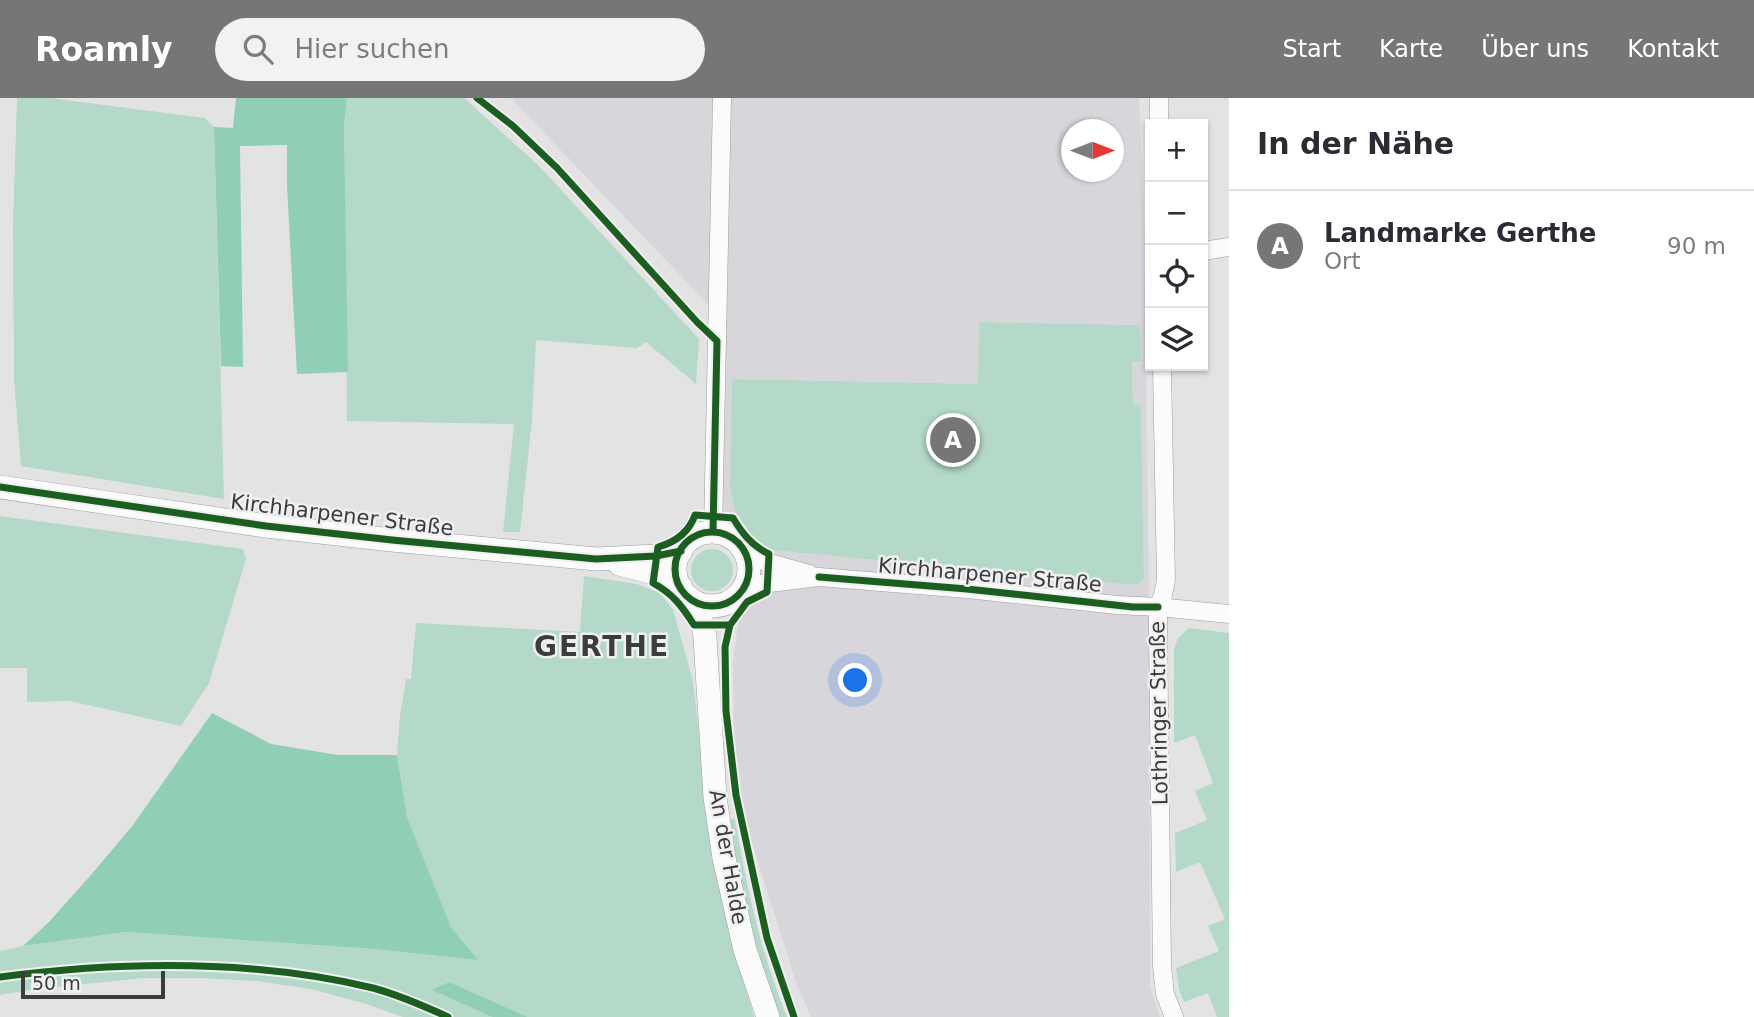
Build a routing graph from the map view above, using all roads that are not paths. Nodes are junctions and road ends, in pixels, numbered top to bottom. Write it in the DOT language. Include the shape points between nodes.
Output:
graph roads {
  1 [pos="722,98"];
  2 [pos="1159,98"];
  3 [pos="1160,119"];
  4 [pos="1229,247"];
  5 [pos="1208,250"];
  6 [pos="1162,371"];
  7 [pos="0,487"];
  8 [pos="713,532"];
  9 [pos="681,551"];
  10 [pos="746,553"];
  11 [pos="596,558"];
  12 [pos="819,578"];
  13 [pos="686,593"];
  14 [pos="739,593"];
  15 [pos="1158,607"];
  16 [pos="1229,614"];
  17 [pos="709,694"];
  18 [pos="768,1017"];
  19 [pos="1174,1017"];
  1 -- 8 [label="street"];
  2 -- 3 [label="street"];
  4 -- 5 [label="street"];
  6 -- 15 [label="street, Lothringer Straße" via="1166,580"];
  7 -- 11 [label="street, Kirchharpener Straße" via="266,526"];
  8 -- 9 [label="street" via="695,537"];
  8 -- 10 [label="street" via="732,538"];
  9 -- 11 [label="street, Kirchharpener Straße"];
  9 -- 13 [label="street" via="676,575"];
  10 -- 12 [label="street, Kirchharpener Straße"];
  10 -- 14 [label="street" via="749,575"];
  11 -- 13 [label="street, Kirchharpener Straße" via="654,573"];
  12 -- 14 [label="street, Kirchharpener Straße"];
  12 -- 15 [label="street, Kirchharpener Straße"];
  13 -- 14 [label="street" via="712,606"];
  13 -- 17 [label="street, An der Halde" via="703,625"];
  14 -- 17 [label="street, An der Halde" via="720,624"];
  15 -- 16 [label="street, Kirchharpener Straße"];
  15 -- 19 [label="street, Lothringer Straße" via="1162,966"];
  17 -- 18 [label="street, An der Halde" via="724,858"];
}
